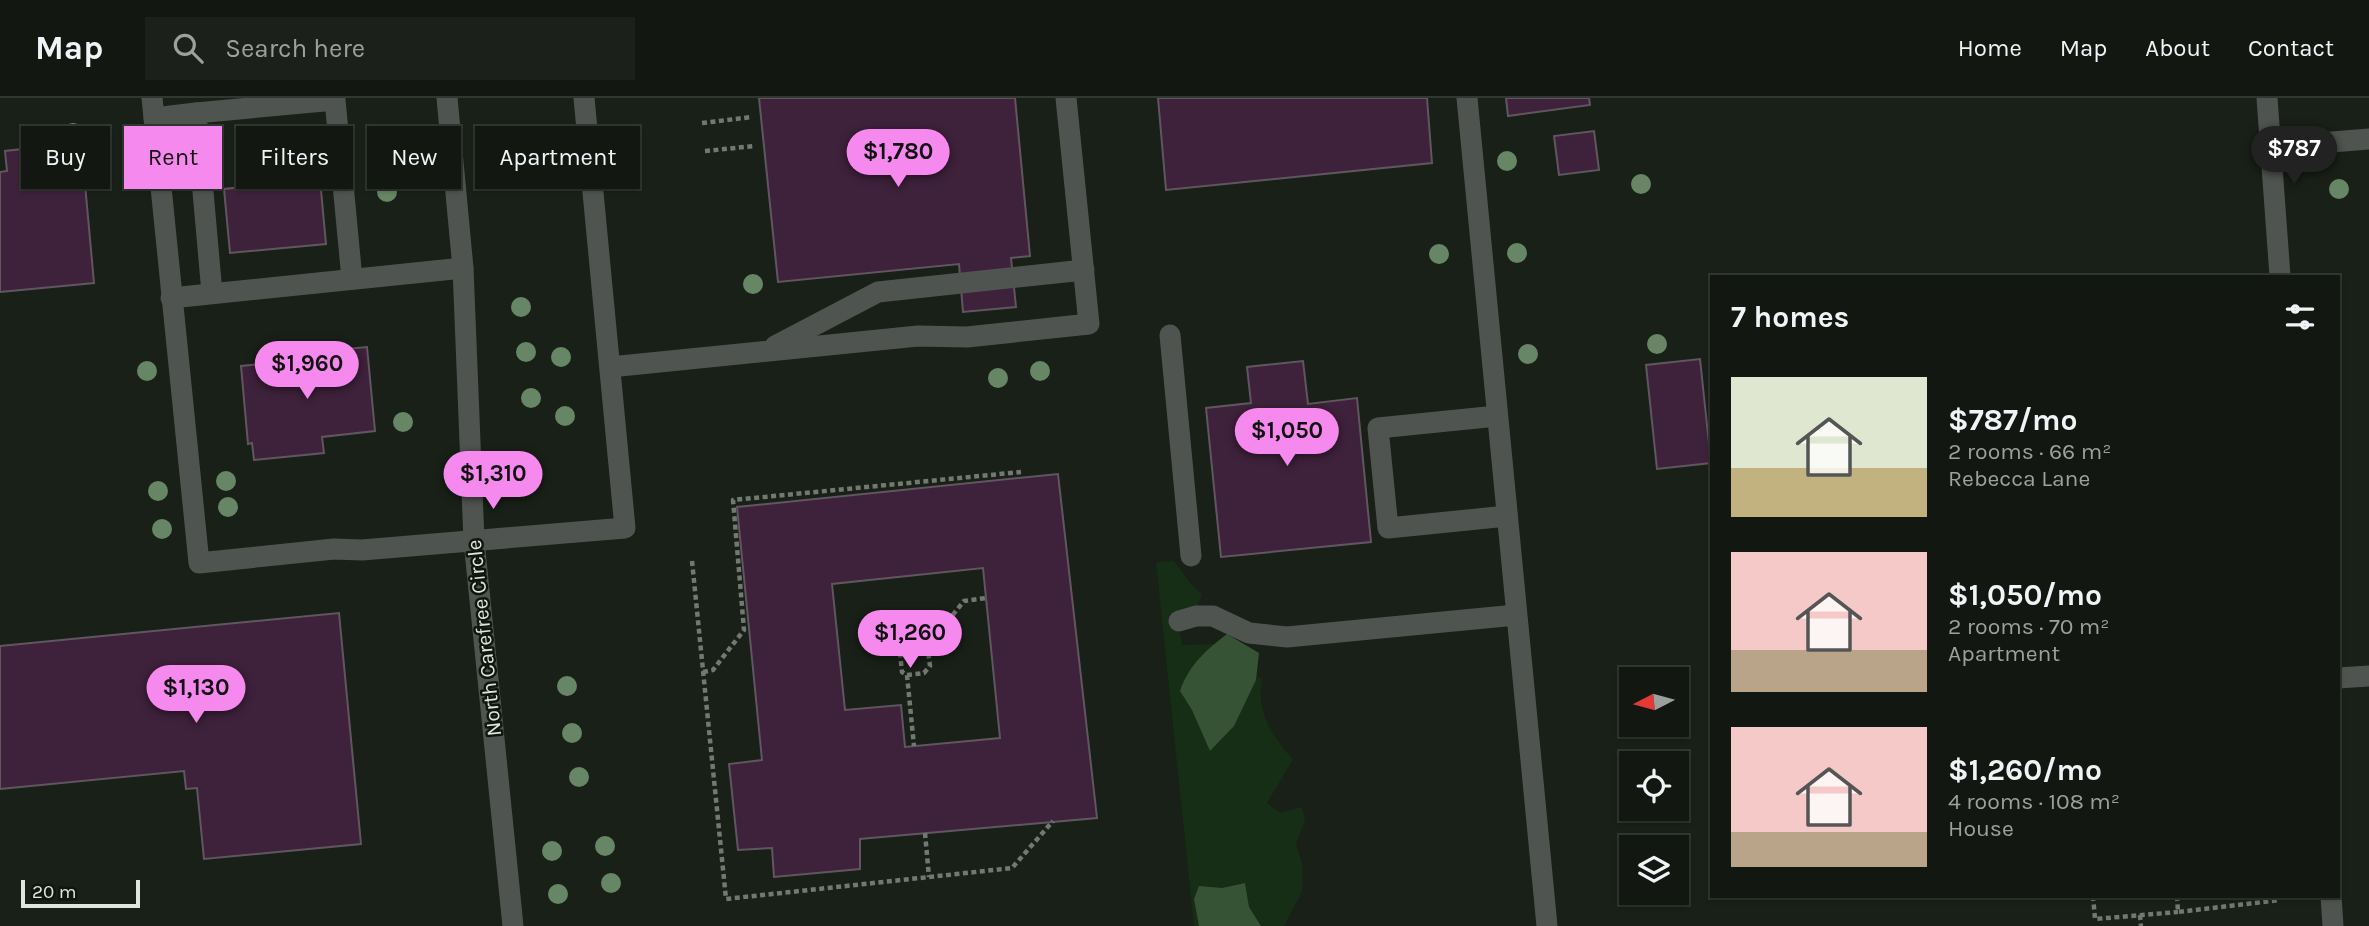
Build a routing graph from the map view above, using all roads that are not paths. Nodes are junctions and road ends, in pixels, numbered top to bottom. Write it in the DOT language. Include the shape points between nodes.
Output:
graph roads {
  1 [pos="447,98"];
  2 [pos="584,98"];
  3 [pos="1066,98"];
  4 [pos="1467,98"];
  5 [pos="2267,98"];
  6 [pos="153,108"];
  7 [pos="195,113"];
  8 [pos="2369,139"];
  9 [pos="2270,147"];
  10 [pos="463,268"];
  11 [pos="1084,270"];
  12 [pos="2280,275"];
  13 [pos="352,279"];
  14 [pos="212,293"];
  15 [pos="171,298"];
  16 [pos="1170,335"];
  17 [pos="764,351"];
  18 [pos="610,367"];
  19 [pos="1497,416"];
  20 [pos="1507,516"];
  21 [pos="474,541"];
  22 [pos="1191,556"];
  23 [pos="1516,615"];
  24 [pos="1179,621"];
  25 [pos="2369,676"];
  26 [pos="2340,678"];
  27 [pos="2331,898"];
  28 [pos="513,926"];
  29 [pos="1547,926"];
  30 [pos="2333,926"];
  1 -- 10 [label="street, North Carefree Circle"];
  2 -- 18 [label="street"];
  3 -- 11 [label="street"];
  4 -- 19 [label="street"];
  5 -- 9 [label="street"];
  6 -- 7 [label="street"];
  6 -- 15 [label="street"];
  7 -- 13 [label="street" via="335,100"];
  7 -- 14 [label="street"];
  8 -- 9 [label="street"];
  9 -- 12 [label="street"];
  10 -- 13 [label="street"];
  10 -- 21 [label="street, North Carefree Circle"];
  11 -- 17 [label="street" via="878,292"];
  11 -- 17 [label="street" via="1089,324"];
  13 -- 14 [label="street"];
  14 -- 15 [label="street"];
  15 -- 21 [label="street" via="199,563"];
  16 -- 22 [label="street"];
  17 -- 18 [label="street"];
  18 -- 21 [label="street" via="625,528"];
  19 -- 20 [label="street"];
  19 -- 20 [label="street" via="1378,428 1388,528"];
  20 -- 23 [label="street"];
  21 -- 28 [label="street, North Carefree Circle"];
  23 -- 24 [label="street" via="1287,637 1249,633 1213,616"];
  23 -- 29 [label="street"];
  25 -- 26 [label="street"];
  27 -- 30 [label="street"];
}
